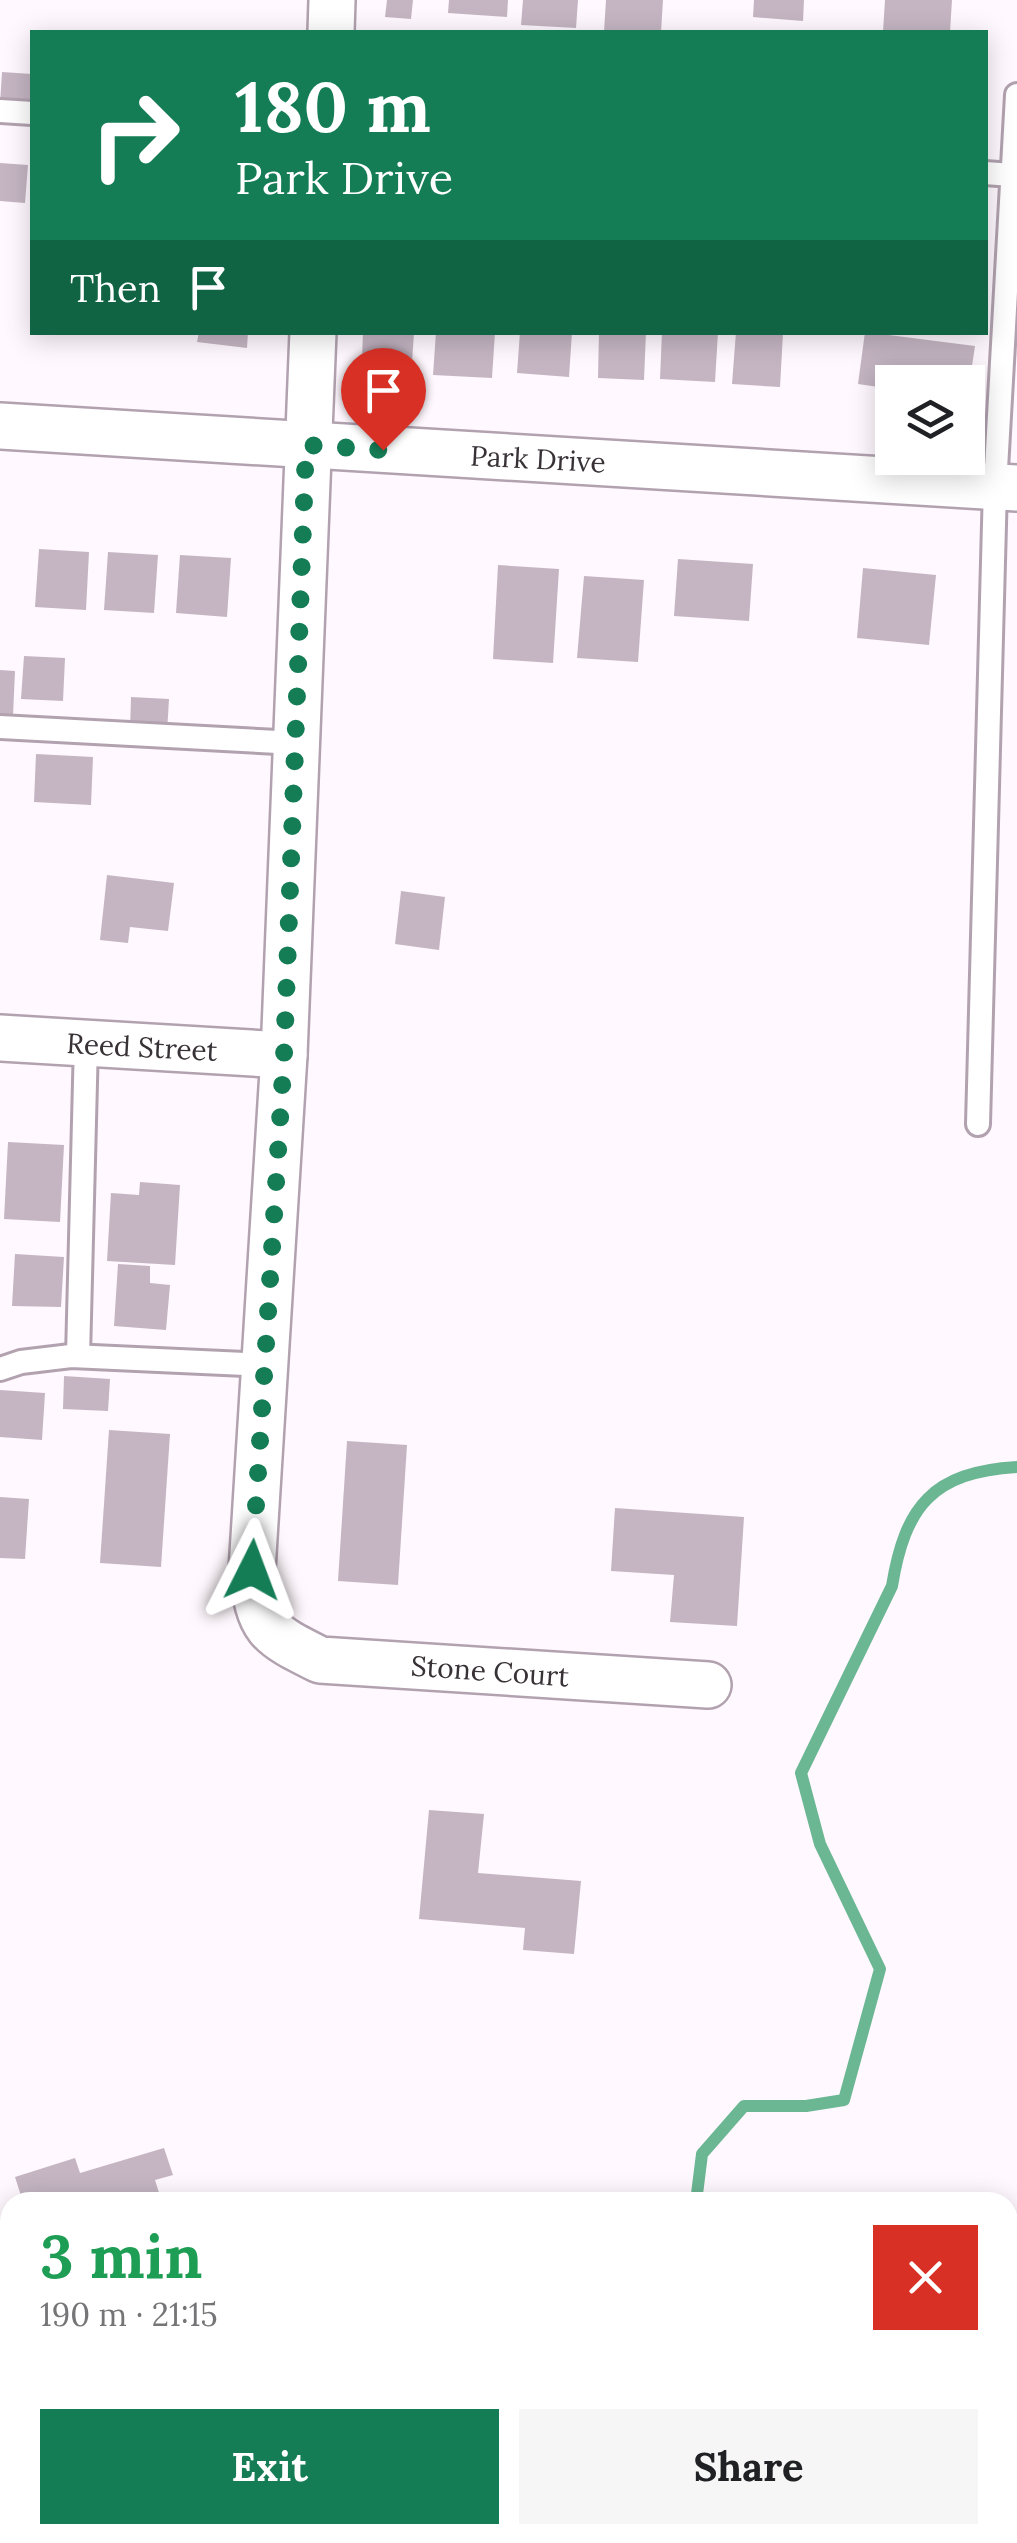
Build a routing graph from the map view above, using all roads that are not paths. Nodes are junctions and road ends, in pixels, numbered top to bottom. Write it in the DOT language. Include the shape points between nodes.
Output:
graph roads {
  1 [pos="332,0"];
  2 [pos="330,30"];
  3 [pos="1017,95"];
  4 [pos="0,110"];
  5 [pos="30,112"];
  6 [pos="988,173"];
  7 [pos="1012,175"];
  8 [pos="313,335"];
  9 [pos="0,426"];
  10 [pos="306,445"];
  11 [pos="1006,488"];
  12 [pos="0,726"];
  13 [pos="296,743"];
  14 [pos="0,1038"];
  15 [pos="86,1043"];
  16 [pos="284,1056"];
  17 [pos="978,1124"];
  18 [pos="78,1356"];
  19 [pos="265,1364"];
  20 [pos="0,1370"];
  21 [pos="708,1685"];
  1 -- 2 [label="street"];
  3 -- 7 [label="lane"];
  4 -- 5 [label="lane"];
  6 -- 7 [label="lane"];
  7 -- 11 [label="lane"];
  8 -- 10 [label="street"];
  9 -- 10 [label="street, Park Drive"];
  10 -- 11 [label="street, Park Drive"];
  10 -- 13 [label="street"];
  11 -- 17 [label="lane"];
  12 -- 13 [label="lane"];
  13 -- 16 [label="street"];
  14 -- 15 [label="street, Reed Street"];
  15 -- 16 [label="street, Reed Street"];
  15 -- 18 [label="lane"];
  16 -- 19 [label="street"];
  18 -- 19 [label="lane"];
  18 -- 20 [label="lane"];
  19 -- 21 [label="street, Stone Court" via="252,1570 258,1610 277,1639 320,1660"];
}
